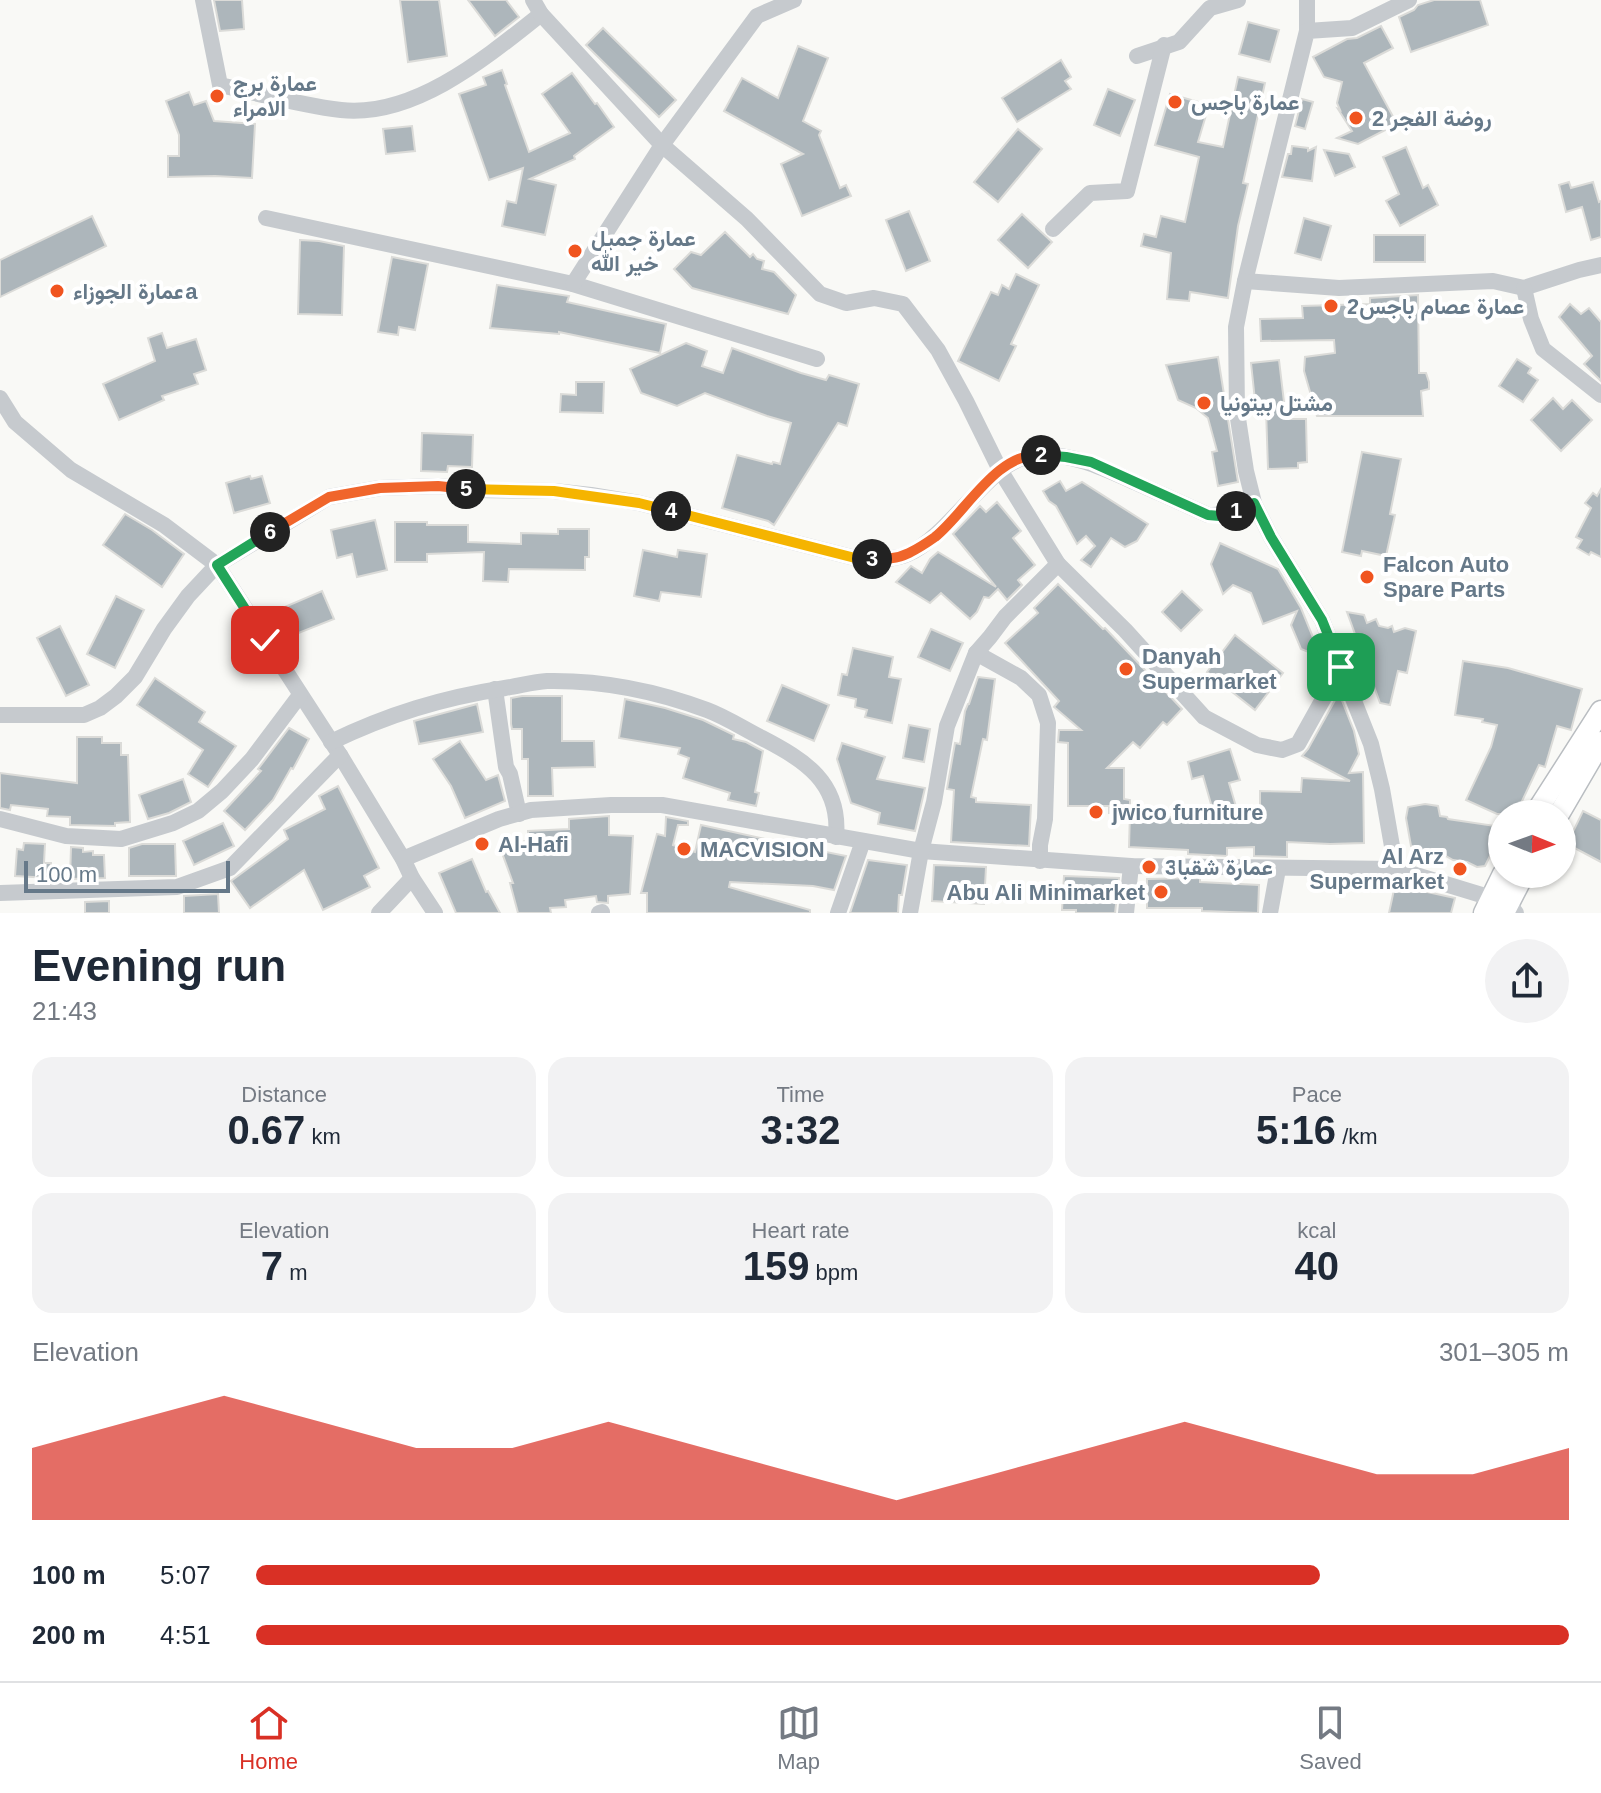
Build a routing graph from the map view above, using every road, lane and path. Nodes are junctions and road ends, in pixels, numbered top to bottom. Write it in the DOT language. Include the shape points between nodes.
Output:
graph roads {
  1 [pos="203,0"];
  2 [pos="794,0"];
  3 [pos="1238,0"];
  4 [pos="1307,0"];
  5 [pos="1409,0"];
  6 [pos="537,7"];
  7 [pos="1307,31"];
  8 [pos="1164,45"];
  9 [pos="1137,56"];
  10 [pos="662,145"];
  11 [pos="266,218"];
  12 [pos="1053,229"];
  13 [pos="1601,265"];
  14 [pos="1245,281"];
  15 [pos="573,284"];
  16 [pos="1524,288"];
  17 [pos="817,359"];
  18 [pos="1601,395"];
  19 [pos="0,398"];
  20 [pos="1000,470"];
  21 [pos="1254,503"];
  22 [pos="1058,564"];
  23 [pos="217,565"];
  24 [pos="976,653"];
  25 [pos="1341,667"];
  26 [pos="495,689"];
  27 [pos="300,695"];
  28 [pos="1601,711"];
  29 [pos="0,715"];
  30 [pos="1601,742"];
  31 [pos="336,748"];
  32 [pos="1544,800"];
  33 [pos="1567,800"];
  34 [pos="519,814"];
  35 [pos="0,819"];
  36 [pos="836,837"];
  37 [pos="863,841"];
  38 [pos="921,851"];
  39 [pos="403,859"];
  40 [pos="1040,861"];
  41 [pos="1131,866"];
  42 [pos="1278,869"];
  43 [pos="1396,869"];
  44 [pos="412,878"];
  45 [pos="1502,888"];
  46 [pos="1514,888"];
  47 [pos="0,893"];
  48 [pos="1500,908"];
  49 [pos="379,913"];
  50 [pos="435,913"];
  51 [pos="838,913"];
  52 [pos="910,913"];
  53 [pos="1126,913"];
  54 [pos="1270,913"];
  1 -- 6 [label="street" via="220,85 343,110 413,98 450,80 484,58"];
  2 -- 10 [label="street" via="757,16"];
  3 -- 8 [label="street" via="1210,8 1179,42"];
  4 -- 7 [label="street"];
  5 -- 7 [label="street" via="1352,28"];
  6 -- 10 [label="street"];
  7 -- 14 [label="street"];
  8 -- 9 [label="street"];
  8 -- 12 [label="street" via="1127,191 1090,193"];
  10 -- 15 [label="street"];
  10 -- 20 [label="street" via="747,219 820,294 846,303 874,298 903,304 938,350"];
  11 -- 15 [label="street"];
  13 -- 16 [label="street"];
  14 -- 16 [label="street" via="1339,288 1493,281"];
  14 -- 21 [label="street" via="1236,327 1237,412"];
  15 -- 17 [label="street"];
  16 -- 18 [label="street" via="1543,349"];
  19 -- 23 [label="street" via="15,422 71,470 164,525"];
  20 -- 21 [label="street" via="1018,458 1066,457 1091,462 1208,515"];
  20 -- 22 [label="street"];
  20 -- 23 [label="street" via="936,536 889,559 859,559 639,503 554,491 438,486 329,497"];
  21 -- 25 [label="street" via="1322,620"];
  22 -- 24 [label="street"];
  22 -- 25 [label="street" via="1204,717 1257,745 1282,750 1298,744"];
  23 -- 27 [label="street"];
  23 -- 29 [label="street" via="188,596 135,677 100,708 84,715"];
  24 -- 38 [label="street" via="947,726"];
  24 -- 40 [label="street" via="1021,678 1039,695 1048,723"];
  25 -- 43 [label="street" via="1371,744"];
  26 -- 31 [label="street" via="370,723"];
  26 -- 34 [label="street"];
  26 -- 36 [label="street" via="545,681 603,683 709,711 812,769 833,806"];
  27 -- 31 [label="street"];
  27 -- 35 [label="street" via="222,791 173,823 121,839 66,836"];
  28 -- 32 [label="main road"];
  30 -- 33 [label="main road"];
  31 -- 39 [label="street"];
  31 -- 47 [label="street" via="230,868 177,887"];
  34 -- 36 [label="street" via="556,807 662,805"];
  34 -- 39 [label="street"];
  36 -- 37 [label="street"];
  37 -- 38 [label="street"];
  37 -- 51 [label="street"];
  38 -- 40 [label="street"];
  38 -- 52 [label="street"];
  39 -- 44 [label="street"];
  40 -- 41 [label="street"];
  41 -- 42 [label="street"];
  41 -- 53 [label="street"];
  42 -- 43 [label="street"];
  42 -- 54 [label="street"];
  43 -- 48 [label="street"];
  44 -- 49 [label="street"];
  44 -- 50 [label="street"];
  45 -- 48 [label="main road"];
  46 -- 48 [label="main road"];
}
